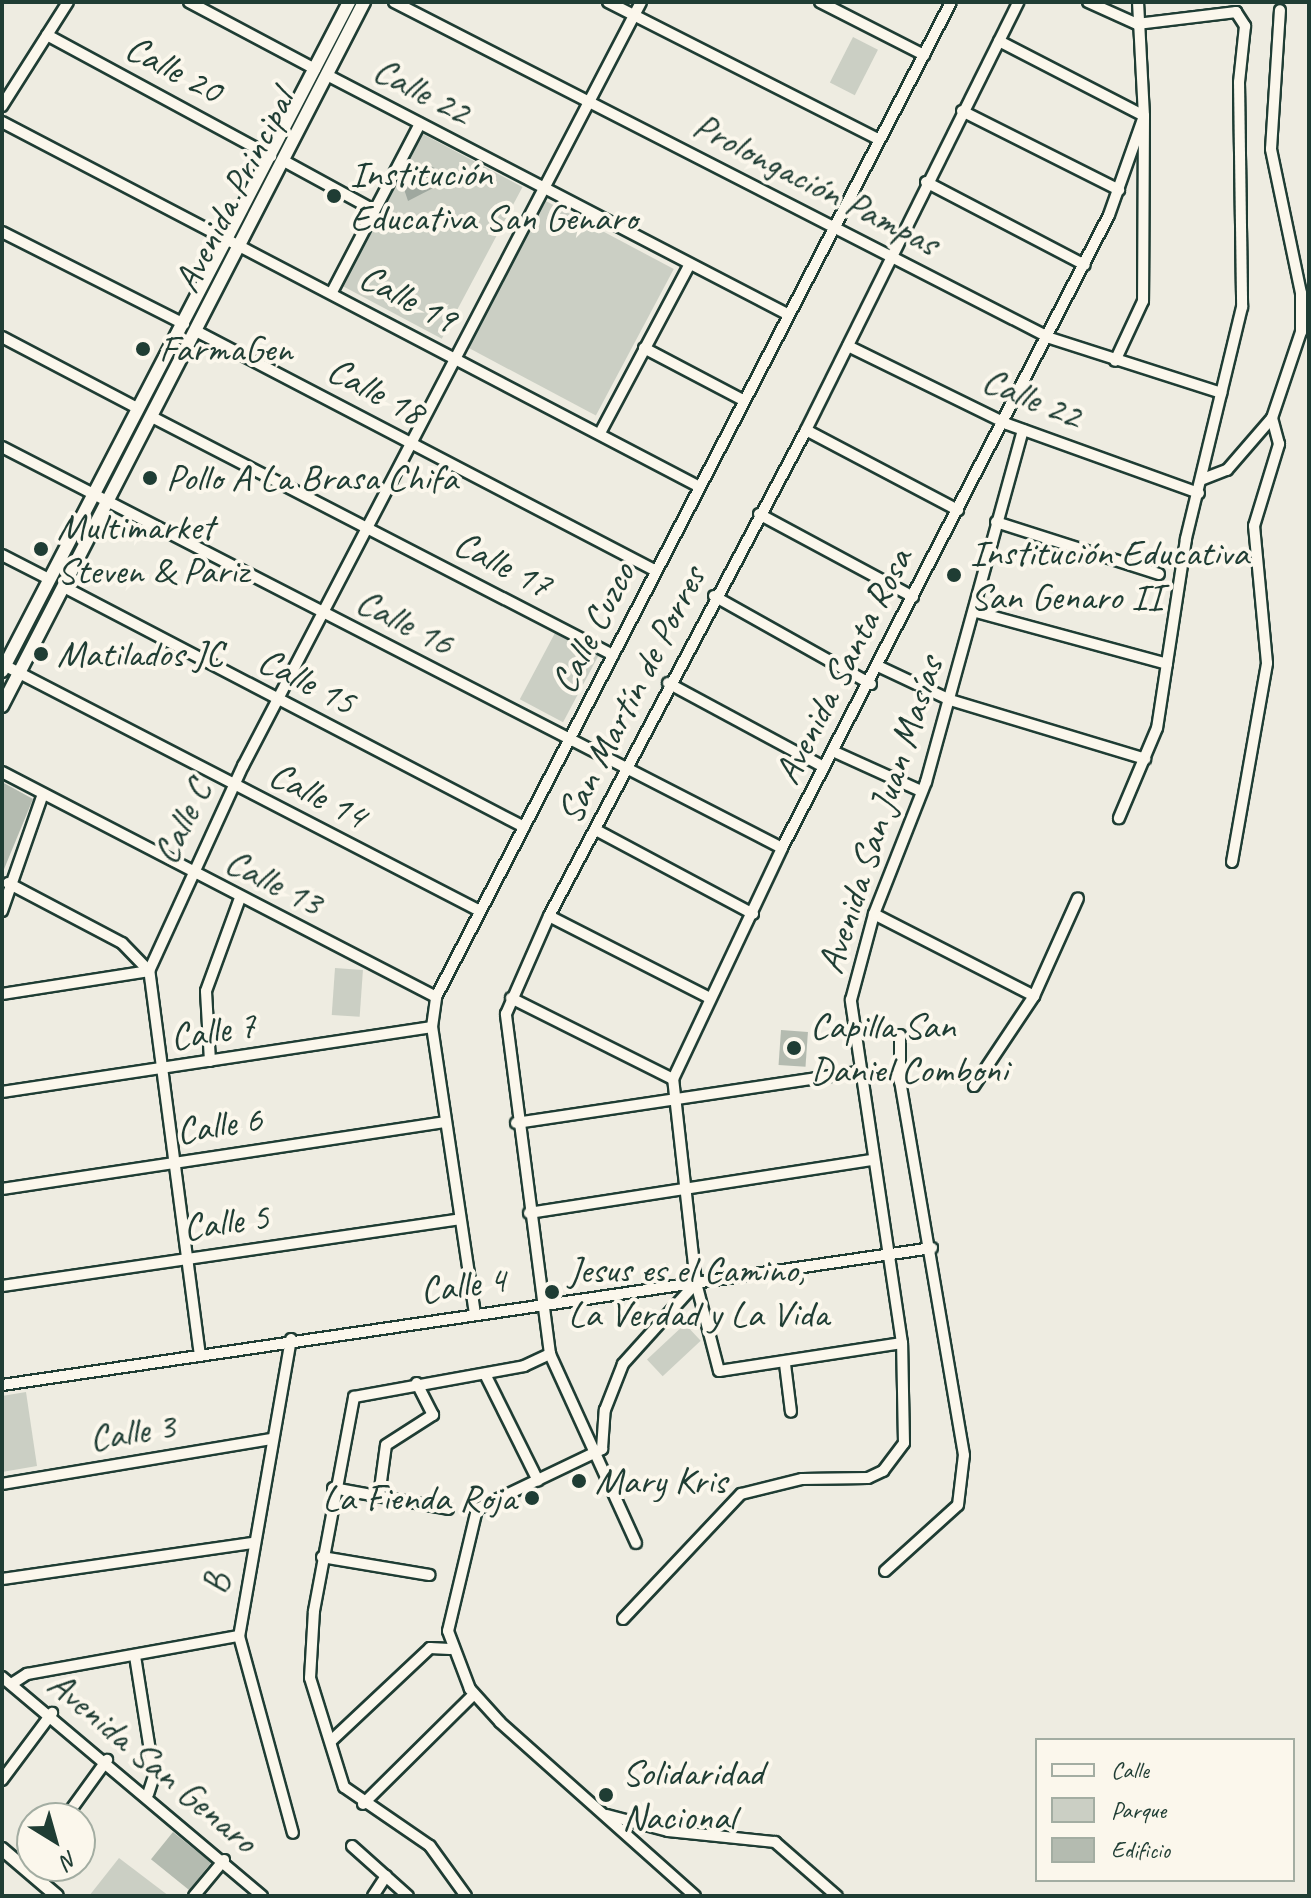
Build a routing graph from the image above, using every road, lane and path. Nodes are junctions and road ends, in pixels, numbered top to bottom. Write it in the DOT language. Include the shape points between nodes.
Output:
graph roads {
  1 [pos="68,2"];
  2 [pos="189,2"];
  3 [pos="349,2"];
  4 [pos="364,2"];
  5 [pos="394,2"];
  6 [pos="608,2"];
  7 [pos="641,2"];
  8 [pos="820,2"];
  9 [pos="951,2"];
  10 [pos="1018,2"];
  11 [pos="1088,2"];
  12 [pos="1138,2"];
  13 [pos="1236,7"];
  14 [pos="1280,10"];
  15 [pos="634,16"];
  16 [pos="1137,24"];
  17 [pos="47,35"];
  18 [pos="999,41"];
  19 [pos="924,55"];
  20 [pos="315,69"];
  21 [pos="327,75"];
  22 [pos="589,102"];
  23 [pos="2,106"];
  24 [pos="962,111"];
  25 [pos="1144,116"];
  26 [pos="2,122"];
  27 [pos="420,124"];
  28 [pos="878,139"];
  29 [pos="277,158"];
  30 [pos="926,182"];
  31 [pos="542,188"];
  32 [pos="1119,190"];
  33 [pos="374,210"];
  34 [pos="832,227"];
  35 [pos="2,232"];
  36 [pos="225,239"];
  37 [pos="239,247"];
  38 [pos="889,255"];
  39 [pos="690,264"];
  40 [pos="1085,265"];
  41 [pos="332,292"];
  42 [pos="787,314"];
  43 [pos="184,324"];
  44 [pos="196,331"];
  45 [pos="2,337"];
  46 [pos="1050,338"];
  47 [pos="848,346"];
  48 [pos="644,348"];
  49 [pos="454,357"];
  50 [pos="1115,361"];
  51 [pos="1221,393"];
  52 [pos="743,400"];
  53 [pos="137,408"];
  54 [pos="152,417"];
  55 [pos="1272,418"];
  56 [pos="1007,424"];
  57 [pos="806,430"];
  58 [pos="1023,430"];
  59 [pos="600,433"];
  60 [pos="409,442"];
  61 [pos="2,447"];
  62 [pos="1203,479"];
  63 [pos="698,486"];
  64 [pos="1199,493"];
  65 [pos="93,495"];
  66 [pos="108,503"];
  67 [pos="958,510"];
  68 [pos="759,514"];
  69 [pos="996,522"];
  70 [pos="366,527"];
  71 [pos="2,555"];
  72 [pos="656,571"];
  73 [pos="1159,574"];
  74 [pos="49,579"];
  75 [pos="64,587"];
  76 [pos="714,596"];
  77 [pos="913,597"];
  78 [pos="976,612"];
  79 [pos="321,613"];
  80 [pos="613,655"];
  81 [pos="1167,664"];
  82 [pos="3,667"];
  83 [pos="880,667"];
  84 [pos="19,673"];
  85 [pos="668,683"];
  86 [pos="871,684"];
  87 [pos="277,699"];
  88 [pos="950,700"];
  89 [pos="2,706"];
  90 [pos="569,741"];
  91 [pos="835,752"];
  92 [pos="1145,759"];
  93 [pos="824,767"];
  94 [pos="625,771"];
  95 [pos="2,772"];
  96 [pos="233,786"];
  97 [pos="921,791"];
  98 [pos="43,794"];
  99 [pos="1119,818"];
  100 [pos="524,827"];
  101 [pos="596,830"];
  102 [pos="782,848"];
  103 [pos="1232,862"];
  104 [pos="190,873"];
  105 [pos="8,883"];
  106 [pos="240,898"];
  107 [pos="1078,898"];
  108 [pos="2,911"];
  109 [pos="480,911"];
  110 [pos="753,914"];
  111 [pos="874,914"];
  112 [pos="549,916"];
  113 [pos="149,971"];
  114 [pos="2,994"];
  115 [pos="1034,996"];
  116 [pos="436,997"];
  117 [pos="511,998"];
  118 [pos="710,998"];
  119 [pos="432,1027"];
  120 [pos="900,1035"];
  121 [pos="210,1061"];
  122 [pos="157,1070"];
  123 [pos="859,1072"];
  124 [pos="673,1079"];
  125 [pos="974,1086"];
  126 [pos="2,1092"];
  127 [pos="673,1097"];
  128 [pos="446,1122"];
  129 [pos="516,1123"];
  130 [pos="873,1160"];
  131 [pos="171,1163"];
  132 [pos="2,1189"];
  133 [pos="683,1190"];
  134 [pos="529,1213"];
  135 [pos="459,1219"];
  136 [pos="932,1248"];
  137 [pos="888,1252"];
  138 [pos="185,1259"];
  139 [pos="696,1283"];
  140 [pos="2,1286"];
  141 [pos="543,1304"];
  142 [pos="475,1314"];
  143 [pos="291,1339"];
  144 [pos="902,1343"];
  145 [pos="550,1354"];
  146 [pos="200,1356"];
  147 [pos="785,1364"];
  148 [pos="485,1374"];
  149 [pos="417,1383"];
  150 [pos="2,1385"];
  151 [pos="791,1412"];
  152 [pos="272,1439"];
  153 [pos="599,1452"];
  154 [pos="538,1481"];
  155 [pos="2,1484"];
  156 [pos="333,1488"];
  157 [pos="379,1496"];
  158 [pos="448,1509"];
  159 [pos="252,1543"];
  160 [pos="636,1543"];
  161 [pos="322,1557"];
  162 [pos="885,1571"];
  163 [pos="430,1575"];
  164 [pos="2,1579"];
  165 [pos="623,1619"];
  166 [pos="239,1636"];
  167 [pos="450,1649"];
  168 [pos="135,1656"];
  169 [pos="2,1677"];
  170 [pos="13,1683"];
  171 [pos="474,1694"];
  172 [pos="52,1713"];
  173 [pos="331,1741"];
  174 [pos="107,1760"];
  175 [pos="2,1780"];
  176 [pos="148,1794"];
  177 [pos="77,1802"];
  178 [pos="363,1804"];
  179 [pos="599,1812"];
  180 [pos="293,1833"];
  181 [pos="352,1846"];
  182 [pos="224,1860"];
  183 [pos="386,1876"];
  184 [pos="194,1896"];
  185 [pos="262,1896"];
  186 [pos="373,1896"];
  187 [pos="408,1896"];
  188 [pos="466,1896"];
  189 [pos="695,1896"];
  190 [pos="837,1896"];
  1 -- 17 [label="street"];
  2 -- 20 [label="street, Calle 22"];
  3 -- 20 [label="street, Avenida Principal"];
  4 -- 21 [label="street, Avenida Principal"];
  5 -- 22 [label="street, Prolongación Pampas"];
  6 -- 15 [label="street"];
  7 -- 15 [label="street, Calle C"];
  8 -- 19 [label="street"];
  9 -- 19 [label="street, Calle Cuzco"];
  10 -- 18 [label="street, San Martín de Porres"];
  11 -- 16 [label="street"];
  12 -- 16 [label="street, Avenida Santa Rosa"];
  13 -- 16 [label="street"];
  13 -- 51 [label="street" via="1245,26 1238,164 1243,299"];
  14 -- 55 [label="street" via="1271,149 1301,301 1296,354"];
  15 -- 22 [label="street, Calle C"];
  15 -- 28 [label="street"];
  16 -- 25 [label="street, Avenida Santa Rosa"];
  17 -- 23 [label="street"];
  17 -- 29 [label="street, Calle 20"];
  18 -- 24 [label="street, San Martín de Porres"];
  18 -- 25 [label="street"];
  19 -- 28 [label="street, Calle Cuzco"];
  20 -- 29 [label="street, Avenida Principal"];
  21 -- 27 [label="street, Calle 22"];
  21 -- 29 [label="street, Avenida Principal"];
  22 -- 31 [label="street, Calle C"];
  22 -- 34 [label="street, Prolongación Pampas"];
  24 -- 30 [label="street, San Martín de Porres"];
  24 -- 32 [label="street"];
  25 -- 32 [label="street, Avenida Santa Rosa"];
  25 -- 50 [label="street" via="1143,301"];
  26 -- 36 [label="street, Calle 19"];
  27 -- 31 [label="street, Calle 22"];
  27 -- 33 [label="street"];
  28 -- 34 [label="street, Calle Cuzco"];
  29 -- 33 [label="street, Calle 20"];
  29 -- 36 [label="street, Avenida Principal"];
  29 -- 37 [label="street, Avenida Principal"];
  30 -- 38 [label="street, San Martín de Porres"];
  30 -- 40 [label="street"];
  31 -- 39 [label="street, Calle 22"];
  31 -- 49 [label="street, Calle C"];
  32 -- 40 [label="street, Avenida Santa Rosa"];
  33 -- 41 [label="street"];
  34 -- 38 [label="street, Prolongación Pampas"];
  34 -- 42 [label="street, Calle Cuzco"];
  35 -- 43 [label="street"];
  36 -- 37 [label="street, Calle 19"];
  36 -- 43 [label="street, Avenida Principal"];
  37 -- 41 [label="street, Calle 19"];
  37 -- 44 [label="street, Avenida Principal"];
  38 -- 46 [label="street, Prolongación Pampas"];
  38 -- 47 [label="street, San Martín de Porres"];
  39 -- 42 [label="street, Calle 22"];
  39 -- 48 [label="street"];
  40 -- 46 [label="street, Avenida Santa Rosa"];
  41 -- 49 [label="street, Calle 19"];
  42 -- 52 [label="street, Calle Cuzco"];
  43 -- 53 [label="street, Avenida Principal"];
  44 -- 54 [label="street, Avenida Principal"];
  44 -- 60 [label="street, Calle 18"];
  45 -- 53 [label="street"];
  46 -- 50 [label="street, Prolongación Pampas"];
  46 -- 56 [label="street, Avenida Santa Rosa"];
  47 -- 56 [label="street, Calle 22"];
  47 -- 57 [label="street, San Martín de Porres"];
  48 -- 52 [label="street"];
  48 -- 59 [label="street"];
  49 -- 59 [label="street, Calle 19"];
  49 -- 60 [label="street, Calle C"];
  50 -- 51 [label="street, Prolongación Pampas"];
  51 -- 62 [label="street"];
  52 -- 63 [label="street, Calle Cuzco"];
  53 -- 65 [label="street, Avenida Principal"];
  54 -- 66 [label="street, Avenida Principal"];
  54 -- 70 [label="street, Calle 17"];
  55 -- 62 [label="street" via="1227,470"];
  55 -- 103 [label="street" via="1279,444 1254,526 1267,663"];
  56 -- 58 [label="street, Calle 22"];
  56 -- 67 [label="street, Avenida Santa Rosa"];
  57 -- 67 [label="street"];
  57 -- 68 [label="street, San Martín de Porres"];
  58 -- 64 [label="street, Calle 22"];
  58 -- 69 [label="street, Avenida San Juan Masías"];
  59 -- 63 [label="street, Calle 19"];
  60 -- 70 [label="street, Calle C"];
  60 -- 72 [label="street, Calle 18"];
  61 -- 65 [label="street, Calle 16"];
  62 -- 64 [label="street"];
  63 -- 72 [label="street, Calle Cuzco"];
  64 -- 81 [label="street"];
  65 -- 66 [label="street, Calle 16"];
  65 -- 74 [label="street, Avenida Principal"];
  66 -- 75 [label="street, Avenida Principal"];
  66 -- 79 [label="street, Calle 16"];
  67 -- 77 [label="street, Avenida Santa Rosa"];
  68 -- 76 [label="street, San Martín de Porres"];
  68 -- 77 [label="street"];
  69 -- 73 [label="street"];
  69 -- 78 [label="street, Avenida San Juan Masías"];
  70 -- 79 [label="street, Calle C"];
  70 -- 80 [label="street, Calle 17"];
  71 -- 74 [label="street"];
  72 -- 80 [label="street, Calle Cuzco"];
  74 -- 82 [label="street, Avenida Principal"];
  75 -- 84 [label="street, Avenida Principal"];
  75 -- 87 [label="street, Calle 15"];
  76 -- 85 [label="street, San Martín de Porres"];
  76 -- 86 [label="street"];
  77 -- 83 [label="street, Avenida Santa Rosa"];
  78 -- 81 [label="street"];
  78 -- 88 [label="street, Avenida San Juan Masías"];
  79 -- 87 [label="street, Calle C"];
  79 -- 90 [label="street, Calle 16"];
  80 -- 90 [label="street, Calle Cuzco"];
  81 -- 92 [label="street"];
  82 -- 84 [label="street, Calle 14"];
  83 -- 86 [label="street, Avenida Santa Rosa"];
  83 -- 88 [label="street"];
  84 -- 89 [label="street, Avenida Principal"];
  84 -- 96 [label="street, Calle 14"];
  85 -- 93 [label="street"];
  85 -- 94 [label="street, San Martín de Porres"];
  86 -- 91 [label="street, Avenida Santa Rosa"];
  87 -- 96 [label="street, Calle C"];
  87 -- 100 [label="street, Calle 15"];
  88 -- 92 [label="street"];
  88 -- 97 [label="street, Avenida San Juan Masías"];
  90 -- 94 [label="street, Calle 16"];
  90 -- 100 [label="street, Calle Cuzco"];
  91 -- 93 [label="street, Avenida Santa Rosa"];
  91 -- 97 [label="street"];
  92 -- 99 [label="street"];
  93 -- 102 [label="street, Avenida Santa Rosa"];
  94 -- 101 [label="street, San Martín de Porres"];
  94 -- 102 [label="street, Calle 16"];
  95 -- 98 [label="street, Calle 13"];
  96 -- 104 [label="street, Calle C"];
  96 -- 109 [label="street, Calle 14"];
  97 -- 111 [label="street, Avenida San Juan Masías"];
  98 -- 104 [label="street, Calle 13"];
  98 -- 105 [label="street"];
  100 -- 109 [label="street, Calle Cuzco"];
  101 -- 110 [label="street"];
  101 -- 112 [label="street, San Martín de Porres"];
  102 -- 110 [label="street, Avenida Santa Rosa"];
  104 -- 106 [label="street, Calle 13"];
  104 -- 113 [label="street, Calle C"];
  105 -- 108 [label="street"];
  105 -- 113 [label="street" via="122,943"];
  106 -- 116 [label="street, Calle 13"];
  106 -- 121 [label="street" via="206,991"];
  107 -- 115 [label="street"];
  109 -- 116 [label="street, Calle Cuzco"];
  110 -- 118 [label="street, Avenida Santa Rosa"];
  111 -- 115 [label="street"];
  111 -- 123 [label="street, Avenida San Juan Masías" via="851,1000"];
  112 -- 117 [label="street, San Martín de Porres"];
  112 -- 118 [label="street"];
  113 -- 114 [label="street"];
  113 -- 122 [label="street, Calle C"];
  115 -- 125 [label="street"];
  116 -- 119 [label="street, Calle Cuzco"];
  117 -- 124 [label="street"];
  117 -- 129 [label="street, San Martín de Porres" via="504,1032"];
  118 -- 124 [label="street, Avenida Santa Rosa"];
  119 -- 121 [label="street, Calle 7"];
  119 -- 128 [label="street, Calle Cuzco"];
  120 -- 136 [label="street" via="900,1082"];
  121 -- 122 [label="street, Calle 7"];
  122 -- 126 [label="street, Calle 7"];
  122 -- 131 [label="street, Calle C"];
  123 -- 127 [label="street"];
  123 -- 130 [label="street, Avenida San Juan Masías"];
  124 -- 127 [label="street, Avenida Santa Rosa"];
  127 -- 129 [label="street"];
  127 -- 133 [label="street, Avenida Santa Rosa"];
  128 -- 131 [label="street, Calle 6"];
  128 -- 135 [label="street, Calle Cuzco"];
  129 -- 134 [label="street, San Martín de Porres"];
  130 -- 133 [label="street"];
  130 -- 137 [label="street, Avenida San Juan Masías"];
  131 -- 132 [label="street, Calle 6"];
  131 -- 138 [label="street, Calle C"];
  133 -- 134 [label="street"];
  133 -- 139 [label="street, Avenida Santa Rosa"];
  134 -- 141 [label="street, San Martín de Porres"];
  135 -- 138 [label="street, Calle 5"];
  135 -- 142 [label="street, Calle Cuzco"];
  136 -- 137 [label="street, Calle 4"];
  136 -- 162 [label="street" via="958,1391 963,1487 958,1505"];
  137 -- 139 [label="street, Calle 4"];
  137 -- 144 [label="street, Avenida San Juan Masías"];
  138 -- 140 [label="street, Calle 5"];
  138 -- 146 [label="street, Calle C"];
  139 -- 141 [label="street, Calle 4"];
  139 -- 147 [label="street, Avenida Santa Rosa" via="719,1371"];
  139 -- 153 [label="street" via="623,1364 611,1385"];
  141 -- 142 [label="street, Calle 4"];
  141 -- 145 [label="street, San Martín de Porres"];
  142 -- 143 [label="street, Calle 4"];
  143 -- 146 [label="street, Calle 4"];
  143 -- 152 [label="street, B"];
  144 -- 147 [label="street"];
  144 -- 165 [label="street, Avenida San Juan Masías" via="907,1425 883,1471 741,1494"];
  145 -- 148 [label="street"];
  145 -- 153 [label="street, San Martín de Porres"];
  146 -- 150 [label="street, Calle 4"];
  147 -- 151 [label="street"];
  148 -- 149 [label="street"];
  148 -- 154 [label="street"];
  149 -- 156 [label="street" via="354,1397"];
  149 -- 157 [label="street" via="433,1415 386,1445"];
  152 -- 155 [label="street, Calle 3"];
  152 -- 159 [label="street, B"];
  153 -- 154 [label="street"];
  153 -- 160 [label="street, San Martín de Porres"];
  154 -- 167 [label="street" via="485,1503 472,1518"];
  156 -- 157 [label="street"];
  156 -- 161 [label="street"];
  157 -- 158 [label="street"];
  159 -- 164 [label="street"];
  159 -- 166 [label="street, B"];
  161 -- 163 [label="street"];
  161 -- 173 [label="street" via="308,1651"];
  166 -- 168 [label="street"];
  166 -- 180 [label="street, B"];
  167 -- 171 [label="street"];
  167 -- 173 [label="street" via="430,1648"];
  168 -- 170 [label="street" via="27,1674"];
  168 -- 176 [label="street" via="154,1776"];
  169 -- 170 [label="street, Avenida San Genaro"];
  170 -- 172 [label="street, Avenida San Genaro"];
  171 -- 178 [label="street"];
  171 -- 179 [label="street"];
  172 -- 174 [label="street, Avenida San Genaro"];
  172 -- 175 [label="street"];
  173 -- 178 [label="street" via="344,1787"];
  174 -- 176 [label="street, Avenida San Genaro"];
  174 -- 177 [label="street"];
  176 -- 182 [label="street, Avenida San Genaro"];
  178 -- 188 [label="street" via="430,1846"];
  179 -- 189 [label="street"];
  179 -- 190 [label="street" via="668,1831 775,1842"];
  181 -- 183 [label="street"];
  182 -- 184 [label="street"];
  182 -- 185 [label="street, Avenida San Genaro"];
  183 -- 186 [label="street"];
  183 -- 187 [label="street"];
}
